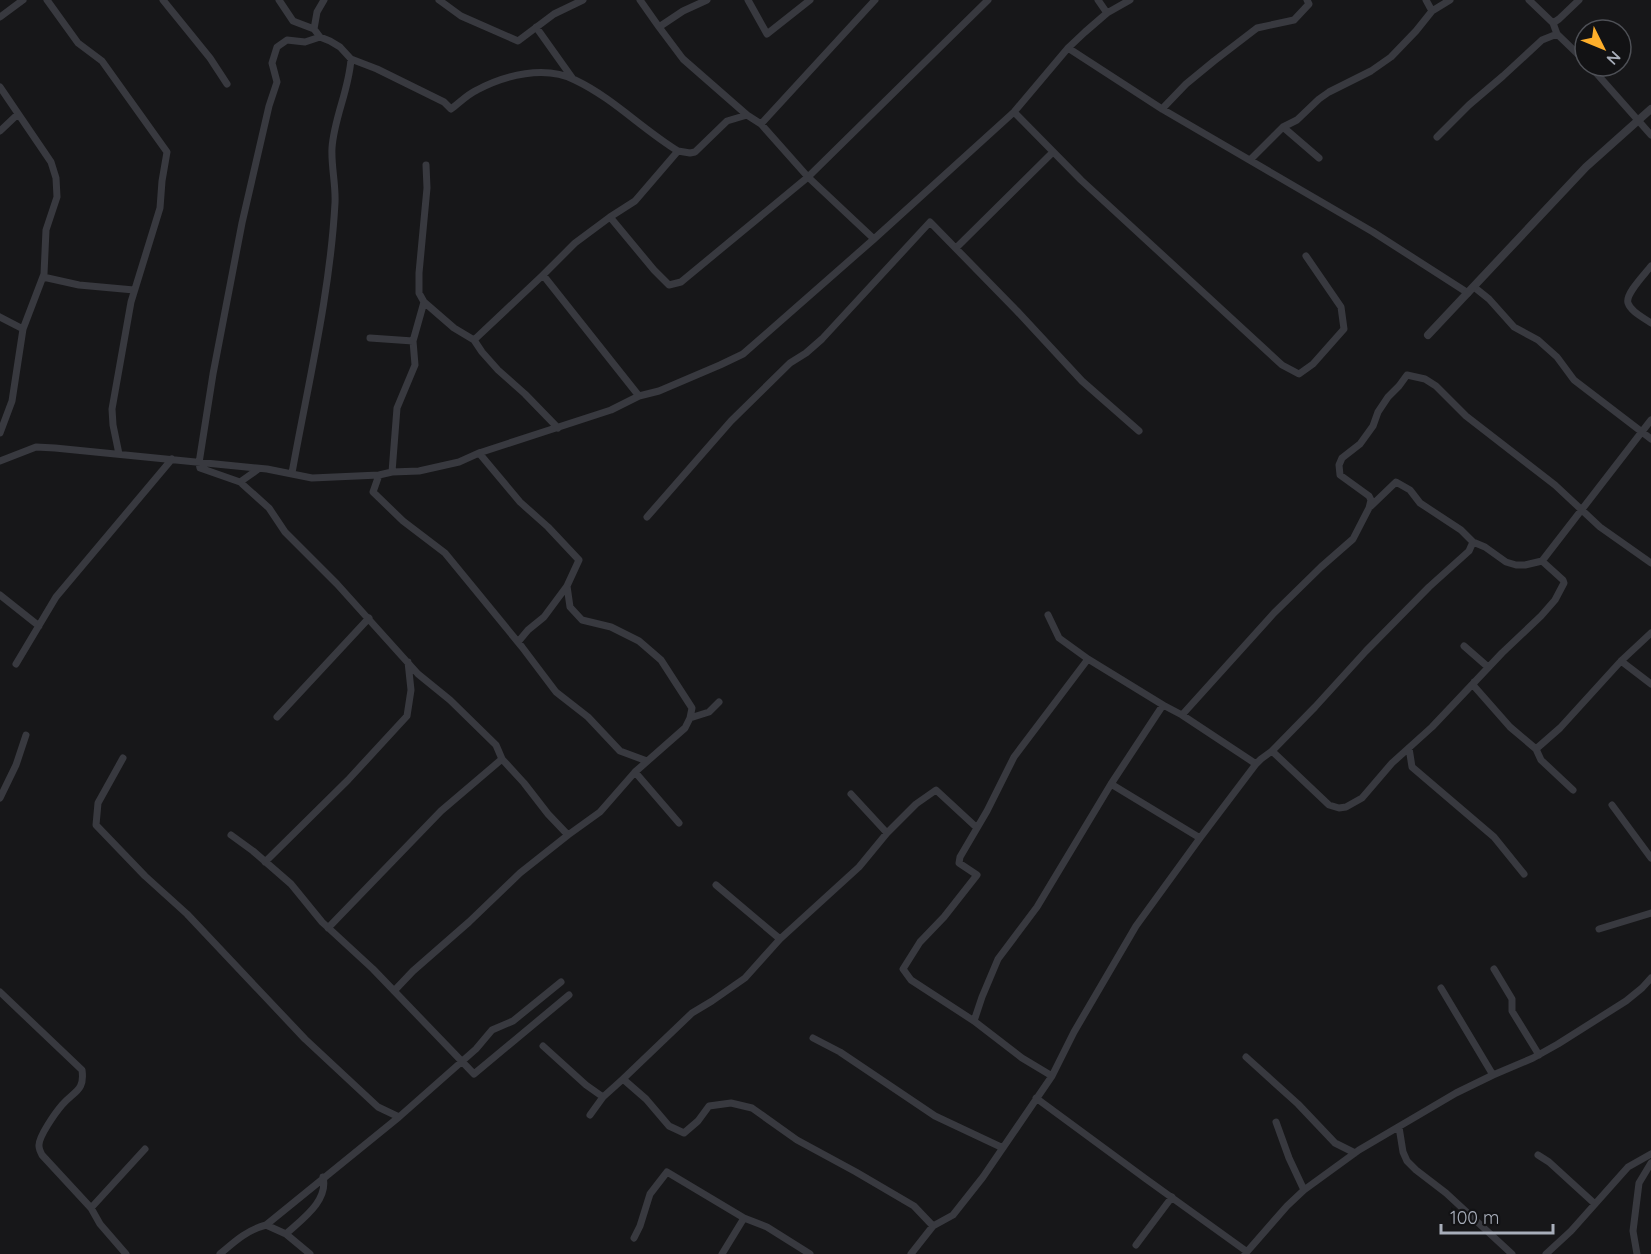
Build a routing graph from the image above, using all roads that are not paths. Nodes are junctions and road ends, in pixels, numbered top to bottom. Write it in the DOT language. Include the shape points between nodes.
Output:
graph roads {
  1 [pos="24,0"];
  2 [pos="47,0"];
  3 [pos="163,0"];
  4 [pos="279,0"];
  5 [pos="324,0"];
  6 [pos="438,0"];
  7 [pos="583,0"];
  8 [pos="640,0"];
  9 [pos="707,0"];
  10 [pos="748,0"];
  11 [pos="810,0"];
  12 [pos="875,0"];
  13 [pos="988,0"];
  14 [pos="1098,0"];
  15 [pos="1130,0"];
  16 [pos="1307,0"];
  17 [pos="1426,0"];
  18 [pos="1449,0"];
  19 [pos="1529,0"];
  20 [pos="1579,0"];
  21 [pos="1432,11"];
  22 [pos="1107,13"];
  23 [pos="0,17"];
  24 [pos="1553,23"];
  25 [pos="536,27"];
  26 [pos="659,27"];
  27 [pos="314,29"];
  28 [pos="1557,34"];
  29 [pos="320,37"];
  30 [pos="1068,48"];
  31 [pos="1573,50"];
  32 [pos="351,59"];
  33 [pos="1601,78"];
  34 [pos="573,79"];
  35 [pos="227,84"];
  36 [pos="0,87"];
  37 [pos="1162,109"];
  38 [pos="1651,109"];
  39 [pos="1014,112"];
  40 [pos="18,114"];
  41 [pos="747,115"];
  42 [pos="1639,120"];
  43 [pos="761,124"];
  44 [pos="1283,128"];
  45 [pos="0,131"];
  46 [pos="1651,135"];
  47 [pos="1437,137"];
  48 [pos="678,151"];
  49 [pos="1053,152"];
  50 [pos="1319,158"];
  51 [pos="1250,160"];
  52 [pos="426,165"];
  53 [pos="808,177"];
  54 [pos="610,217"];
  55 [pos="874,239"];
  56 [pos="956,248"];
  57 [pos="1306,256"];
  58 [pos="1651,266"];
  59 [pos="543,275"];
  60 [pos="42,277"];
  61 [pos="134,290"];
  62 [pos="1471,290"];
  63 [pos="424,302"];
  64 [pos="0,317"];
  65 [pos="1651,322"];
  66 [pos="23,329"];
  67 [pos="1428,335"];
  68 [pos="370,338"];
  69 [pos="474,340"];
  70 [pos="413,341"];
  71 [pos="639,396"];
  72 [pos="1651,420"];
  73 [pos="558,428"];
  74 [pos="1139,431"];
  75 [pos="1642,432"];
  76 [pos="0,433"];
  77 [pos="1651,440"];
  78 [pos="479,453"];
  79 [pos="119,454"];
  80 [pos="172,459"];
  81 [pos="0,461"];
  82 [pos="199,463"];
  83 [pos="257,470"];
  84 [pos="392,472"];
  85 [pos="292,473"];
  86 [pos="380,475"];
  87 [pos="240,482"];
  88 [pos="1369,508"];
  89 [pos="1582,510"];
  90 [pos="646,517"];
  91 [pos="1473,542"];
  92 [pos="1542,561"];
  93 [pos="1651,563"];
  94 [pos="567,586"];
  95 [pos="0,595"];
  96 [pos="1048,615"];
  97 [pos="369,618"];
  98 [pos="39,626"];
  99 [pos="1651,633"];
  100 [pos="518,642"];
  101 [pos="1464,646"];
  102 [pos="1088,659"];
  103 [pos="1621,661"];
  104 [pos="408,662"];
  105 [pos="16,664"];
  106 [pos="1488,667"];
  107 [pos="1474,682"];
  108 [pos="1651,684"];
  109 [pos="719,702"];
  110 [pos="1163,705"];
  111 [pos="1182,715"];
  112 [pos="277,717"];
  113 [pos="690,718"];
  114 [pos="26,735"];
  115 [pos="1409,748"];
  116 [pos="1536,749"];
  117 [pos="1272,752"];
  118 [pos="123,758"];
  119 [pos="502,759"];
  120 [pos="647,761"];
  121 [pos="1256,764"];
  122 [pos="634,772"];
  123 [pos="1111,784"];
  124 [pos="1573,790"];
  125 [pos="851,794"];
  126 [pos="0,798"];
  127 [pos="1612,805"];
  128 [pos="679,823"];
  129 [pos="976,827"];
  130 [pos="887,833"];
  131 [pos="231,835"];
  132 [pos="568,835"];
  133 [pos="1200,838"];
  134 [pos="1651,858"];
  135 [pos="265,862"];
  136 [pos="1524,874"];
  137 [pos="716,885"];
  138 [pos="1651,913"];
  139 [pos="328,928"];
  140 [pos="1599,929"];
  141 [pos="780,939"];
  142 [pos="1494,969"];
  143 [pos="1651,979"];
  144 [pos="561,982"];
  145 [pos="1441,988"];
  146 [pos="394,991"];
  147 [pos="0,992"];
  148 [pos="569,995"];
  149 [pos="974,1021"];
  150 [pos="813,1038"];
  151 [pos="543,1046"];
  152 [pos="1539,1055"];
  153 [pos="1246,1057"];
  154 [pos="462,1061"];
  155 [pos="1493,1075"];
  156 [pos="1052,1076"];
  157 [pos="623,1079"];
  158 [pos="603,1097"];
  159 [pos="1036,1098"];
  160 [pos="590,1115"];
  161 [pos="399,1117"];
  162 [pos="1276,1122"];
  163 [pos="1399,1127"];
  164 [pos="1003,1148"];
  165 [pos="145,1149"];
  166 [pos="1355,1153"];
  167 [pos="1651,1154"];
  168 [pos="1538,1155"];
  169 [pos="1651,1163"];
  170 [pos="323,1177"];
  171 [pos="1304,1190"];
  172 [pos="1172,1197"];
  173 [pos="1595,1204"];
  174 [pos="91,1208"];
  175 [pos="744,1218"];
  176 [pos="266,1225"];
  177 [pos="933,1226"];
  178 [pos="286,1234"];
  179 [pos="634,1238"];
  180 [pos="1136,1245"];
  181 [pos="1246,1252"];
  182 [pos="126,1254"];
  183 [pos="220,1254"];
  184 [pos="310,1254"];
  185 [pos="722,1254"];
  186 [pos="810,1254"];
  187 [pos="911,1254"];
  188 [pos="1512,1254"];
  189 [pos="1546,1254"];
  190 [pos="1637,1254"];
  1 -- 23 [label="street"];
  2 -- 61 [label="street" via="78,43 102,61 167,152 160,208"];
  3 -- 35 [label="street"];
  4 -- 27 [label="street" via="293,21"];
  5 -- 27 [label="street"];
  6 -- 25 [label="street" via="519,41"];
  7 -- 25 [label="street"];
  8 -- 26 [label="street"];
  9 -- 26 [label="street"];
  10 -- 11 [label="street" via="767,34"];
  12 -- 43 [label="street"];
  13 -- 53 [label="street"];
  14 -- 22 [label="street"];
  15 -- 22 [label="street"];
  16 -- 37 [label="street" via="1309,4 1294,20 1257,28 1186,84"];
  17 -- 21 [label="street"];
  18 -- 21 [label="street"];
  19 -- 24 [label="street"];
  20 -- 24 [label="street"];
  21 -- 44 [label="street" via="1390,57 1329,92"];
  22 -- 30 [label="street"];
  24 -- 28 [label="street"];
  25 -- 34 [label="street"];
  26 -- 41 [label="street" via="683,59"];
  27 -- 29 [label="street"];
  28 -- 31 [label="street"];
  28 -- 47 [label="street" via="1542,40"];
  29 -- 32 [label="street" via="340,47"];
  29 -- 82 [label="street" via="305,42 287,40 277,47 272,63 278,82 242,223"];
  30 -- 37 [label="street"];
  30 -- 39 [label="street"];
  32 -- 34 [label="street" via="444,102 451,109 475,90 508,77 555,74"];
  32 -- 85 [label="street" via="332,149 335,201 328,270"];
  33 -- 42 [label="street"];
  34 -- 48 [label="street"];
  36 -- 40 [label="street"];
  37 -- 51 [label="street"];
  38 -- 42 [label="street"];
  39 -- 49 [label="street"];
  39 -- 55 [label="street"];
  40 -- 45 [label="street"];
  40 -- 60 [label="street" via="51,162 56,178 57,197 46,230"];
  41 -- 43 [label="street"];
  41 -- 48 [label="street" via="727,121 695,152"];
  42 -- 46 [label="street"];
  42 -- 62 [label="street" via="1586,167"];
  43 -- 53 [label="street"];
  44 -- 50 [label="street"];
  44 -- 51 [label="street"];
  48 -- 54 [label="street" via="635,201"];
  49 -- 56 [label="street"];
  49 -- 57 [label="street" via="1282,365 1299,374 1313,364 1344,328 1341,308"];
  51 -- 62 [label="street"];
  52 -- 63 [label="street" via="419,273 419,293"];
  53 -- 54 [label="street" via="681,282 669,285"];
  53 -- 55 [label="street"];
  54 -- 59 [label="street" via="575,243"];
  55 -- 71 [label="street" via="743,354"];
  56 -- 74 [label="street" via="1082,381"];
  56 -- 90 [label="street" via="930,222 822,339 790,363 731,421"];
  58 -- 65 [label="street" via="1628,303"];
  59 -- 69 [label="street"];
  59 -- 71 [label="street"];
  60 -- 61 [label="street"];
  60 -- 66 [label="street"];
  61 -- 79 [label="street" via="111,409"];
  62 -- 67 [label="street"];
  62 -- 75 [label="street" via="1489,299 1514,327 1538,340 1557,357 1574,380"];
  63 -- 69 [label="street"];
  63 -- 70 [label="street"];
  64 -- 66 [label="street"];
  66 -- 76 [label="street" via="12,401"];
  68 -- 70 [label="street"];
  69 -- 73 [label="street" via="498,370"];
  70 -- 84 [label="street" via="415,365 397,408"];
  71 -- 73 [label="street"];
  72 -- 75 [label="street"];
  73 -- 78 [label="street"];
  75 -- 77 [label="street"];
  75 -- 89 [label="street"];
  78 -- 84 [label="street" via="419,471"];
  78 -- 94 [label="street" via="520,502 579,560"];
  79 -- 80 [label="street"];
  79 -- 81 [label="street" via="36,447"];
  80 -- 82 [label="street"];
  80 -- 98 [label="street" via="56,597"];
  82 -- 83 [label="street"];
  82 -- 87 [label="street" via="200,468"];
  83 -- 85 [label="street"];
  83 -- 87 [label="street"];
  84 -- 86 [label="street"];
  85 -- 86 [label="street" via="312,478"];
  86 -- 100 [label="street" via="374,492 404,522 445,553"];
  87 -- 97 [label="street" via="269,507 285,532"];
  88 -- 89 [label="street" via="1369,496 1340,475 1339,465 1360,444 1388,397 1407,375 1436,386 1466,416 1555,484"];
  88 -- 91 [label="street" via="1395,482"];
  88 -- 111 [label="street" via="1353,539 1274,613"];
  89 -- 92 [label="street"];
  89 -- 93 [label="street"];
  91 -- 92 [label="street" via="1515,565"];
  91 -- 117 [label="street"];
  92 -- 106 [label="street" via="1564,583 1555,600"];
  94 -- 100 [label="street" via="544,617"];
  94 -- 113 [label="street" via="570,607 582,620 611,627 639,641 661,660 692,708"];
  95 -- 98 [label="street"];
  96 -- 102 [label="street" via="1059,638"];
  97 -- 104 [label="street"];
  97 -- 112 [label="street"];
  98 -- 105 [label="street"];
  99 -- 103 [label="street"];
  100 -- 120 [label="street" via="556,692 588,717 620,751"];
  101 -- 106 [label="street"];
  102 -- 110 [label="street"];
  102 -- 129 [label="street" via="1014,757"];
  103 -- 108 [label="street"];
  103 -- 116 [label="street"];
  104 -- 119 [label="street" via="496,745"];
  104 -- 135 [label="street" via="411,690 407,716"];
  106 -- 107 [label="street"];
  107 -- 115 [label="street"];
  107 -- 116 [label="street" via="1510,728"];
  109 -- 113 [label="street" via="709,712"];
  110 -- 111 [label="street"];
  110 -- 123 [label="street"];
  111 -- 121 [label="street"];
  113 -- 120 [label="street" via="685,728"];
  114 -- 126 [label="street"];
  115 -- 117 [label="street" via="1362,798 1339,808 1329,805"];
  115 -- 136 [label="street" via="1412,767 1494,837"];
  116 -- 124 [label="street" via="1541,760"];
  117 -- 121 [label="street"];
  118 -- 161 [label="street" via="98,803 96,825 187,914 305,1040 378,1107"];
  119 -- 132 [label="street"];
  119 -- 139 [label="street" via="441,811"];
  120 -- 122 [label="street"];
  121 -- 133 [label="street"];
  122 -- 128 [label="street"];
  122 -- 132 [label="street" via="600,812"];
  123 -- 133 [label="street"];
  123 -- 149 [label="street" via="1037,907 998,959"];
  125 -- 130 [label="street"];
  127 -- 134 [label="street"];
  129 -- 130 [label="street" via="936,789"];
  129 -- 149 [label="street" via="959,862 977,875 920,942 903,969 911,980"];
  130 -- 141 [label="street" via="859,867"];
  131 -- 135 [label="street"];
  132 -- 146 [label="street" via="520,873"];
  133 -- 156 [label="street" via="1136,926"];
  135 -- 139 [label="street" via="291,884"];
  137 -- 141 [label="street"];
  138 -- 140 [label="street"];
  139 -- 146 [label="street"];
  141 -- 157 [label="street" via="745,978 692,1013"];
  142 -- 152 [label="street" via="1512,999 1512,1011"];
  143 -- 152 [label="street" via="1626,1001"];
  144 -- 154 [label="street" via="513,1021 492,1029"];
  145 -- 155 [label="street"];
  146 -- 154 [label="street"];
  147 -- 174 [label="street" via="82,1070 83,1081 62,1104 39,1147"];
  148 -- 154 [label="street" via="474,1074"];
  149 -- 156 [label="street"];
  150 -- 164 [label="street" via="935,1116"];
  151 -- 158 [label="street"];
  152 -- 155 [label="street"];
  153 -- 166 [label="street" via="1335,1143"];
  154 -- 161 [label="street"];
  155 -- 163 [label="street"];
  156 -- 159 [label="street"];
  157 -- 158 [label="street"];
  157 -- 177 [label="street" via="669,1126 684,1133 709,1106 731,1103 752,1108 797,1140 914,1206"];
  158 -- 160 [label="street"];
  159 -- 164 [label="street"];
  159 -- 172 [label="street"];
  161 -- 170 [label="street"];
  162 -- 171 [label="street"];
  163 -- 166 [label="street"];
  163 -- 188 [label="street" via="1407,1161"];
  164 -- 177 [label="street" via="953,1215"];
  165 -- 174 [label="street"];
  166 -- 171 [label="street"];
  167 -- 173 [label="street" via="1628,1167"];
  168 -- 173 [label="street"];
  169 -- 190 [label="street" via="1639,1183 1633,1232"];
  170 -- 176 [label="street"];
  170 -- 178 [label="street" via="324,1189 317,1203"];
  171 -- 181 [label="street"];
  172 -- 180 [label="street"];
  172 -- 181 [label="street"];
  173 -- 189 [label="street"];
  174 -- 182 [label="street"];
  175 -- 179 [label="street" via="668,1172 650,1194"];
  175 -- 185 [label="street"];
  175 -- 186 [label="street" via="767,1227"];
  176 -- 178 [label="street"];
  176 -- 183 [label="street" via="241,1235"];
  177 -- 187 [label="street"];
  178 -- 184 [label="street"];
}
